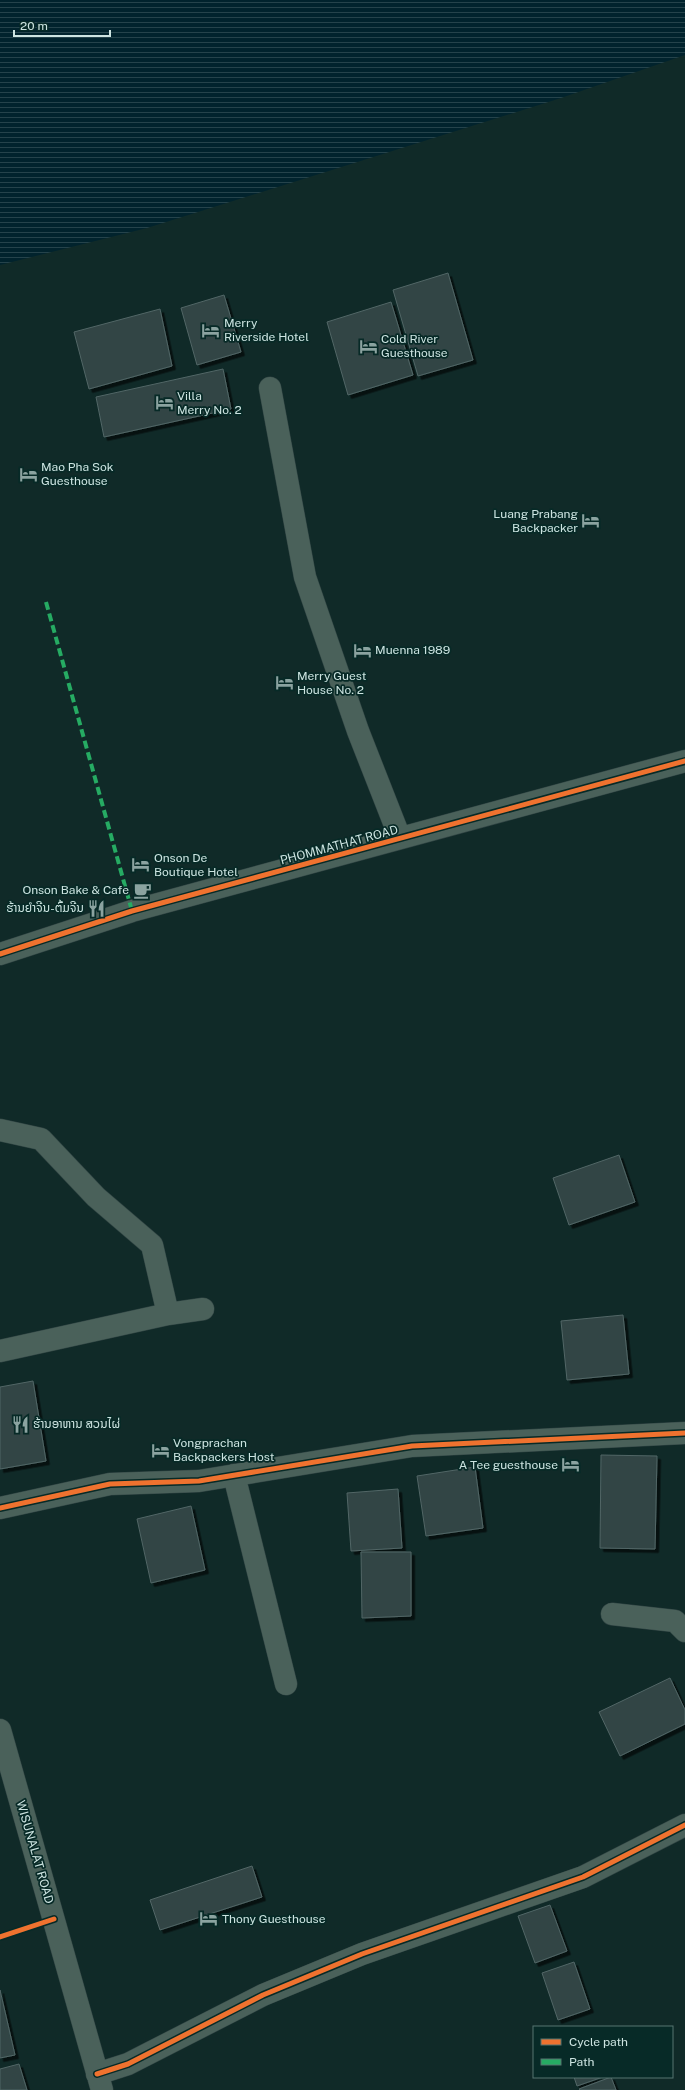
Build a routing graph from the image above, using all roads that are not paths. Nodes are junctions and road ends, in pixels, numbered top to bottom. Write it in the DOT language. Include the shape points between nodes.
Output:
graph roads {
  1 [pos="270,388"];
  2 [pos="685,761"];
  3 [pos="400,838"];
  4 [pos="0,954"];
  5 [pos="0,1130"];
  6 [pos="203,1309"];
  7 [pos="168,1314"];
  8 [pos="0,1351"];
  9 [pos="685,1433"];
  10 [pos="234,1475"];
  11 [pos="0,1508"];
  12 [pos="612,1614"];
  13 [pos="685,1631"];
  14 [pos="286,1684"];
  15 [pos="0,1730"];
  16 [pos="685,1825"];
  17 [pos="100,2082"];
  1 -- 3 [label="street" via="305,577 358,731"];
  2 -- 3 [label="street, PHOMMATHAT ROAD"];
  3 -- 4 [label="street, PHOMMATHAT ROAD" via="132,911"];
  5 -- 7 [label="street" via="41,1139 96,1197 152,1245"];
  6 -- 7 [label="street"];
  7 -- 8 [label="street"];
  9 -- 10 [label="street" via="412,1446"];
  10 -- 11 [label="street" via="199,1481 110,1484"];
  10 -- 14 [label="street"];
  12 -- 13 [label="street" via="675,1621"];
  15 -- 17 [label="street, WISUNALAT ROAD"];
  16 -- 17 [label="street" via="583,1877 362,1954 263,1995 128,2064"];
}
